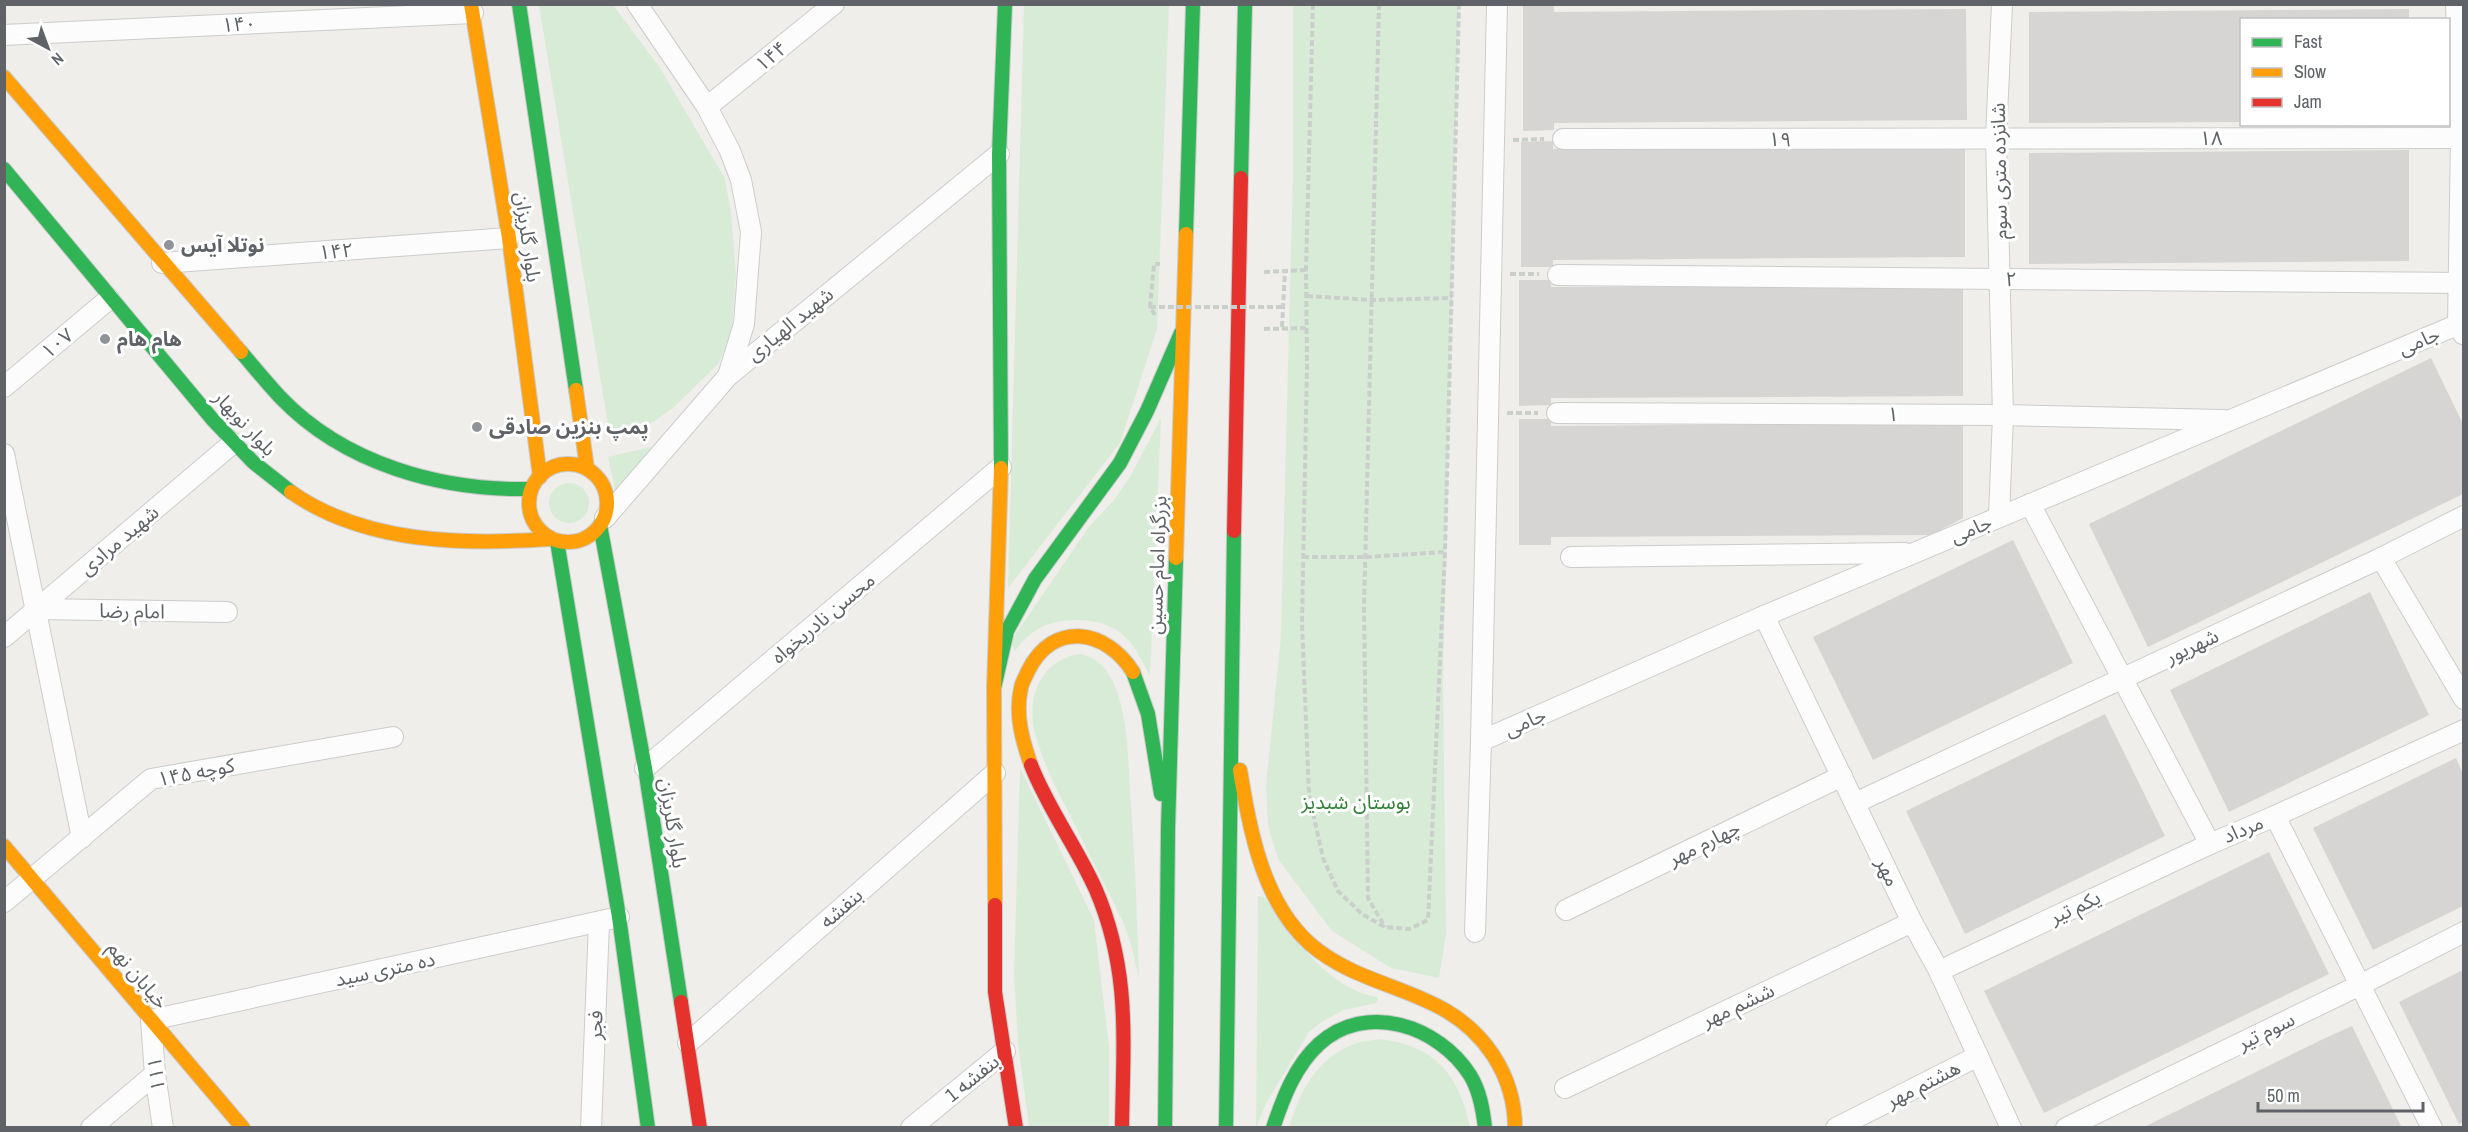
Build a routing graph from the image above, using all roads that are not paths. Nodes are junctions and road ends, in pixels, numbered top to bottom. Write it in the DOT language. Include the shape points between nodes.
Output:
graph roads {
  1 [pos="519,4"];
  2 [pos="637,4"];
  3 [pos="834,4"];
  4 [pos="1005,4"];
  5 [pos="1193,4"];
  6 [pos="1245,4"];
  7 [pos="1497,4"];
  8 [pos="2002,4"];
  9 [pos="2456,4"];
  10 [pos="472,9"];
  11 [pos="4,35"];
  12 [pos="4,77"];
  13 [pos="707,107"];
  14 [pos="1996,138"];
  15 [pos="2462,138"];
  16 [pos="1563,140"];
  17 [pos="999,154"];
  18 [pos="4,169"];
  19 [pos="509,238"];
  20 [pos="162,263"];
  21 [pos="1558,274"];
  22 [pos="2001,279"];
  23 [pos="2460,283"];
  24 [pos="110,299"];
  25 [pos="1184,324"];
  26 [pos="2462,327"];
  27 [pos="728,375"];
  28 [pos="4,387"];
  29 [pos="1557,413"];
  30 [pos="2003,415"];
  31 [pos="2229,421"];
  32 [pos="233,442"];
  33 [pos="4,454"];
  34 [pos="1000,467"];
  35 [pos="587,468"];
  36 [pos="540,477"];
  37 [pos="531,489"];
  38 [pos="2030,504"];
  39 [pos="2463,516"];
  40 [pos="1999,517"];
  41 [pos="602,522"];
  42 [pos="554,540"];
  43 [pos="1914,553"];
  44 [pos="1571,556"];
  45 [pos="2381,558"];
  46 [pos="37,609"];
  47 [pos="227,612"];
  48 [pos="1764,616"];
  49 [pos="4,637"];
  50 [pos="2123,678"];
  51 [pos="994,688"];
  52 [pos="2462,692"];
  53 [pos="1231,723"];
  54 [pos="2463,730"];
  55 [pos="393,737"];
  56 [pos="1481,741"];
  57 [pos="645,768"];
  58 [pos="995,773"];
  59 [pos="1842,776"];
  60 [pos="1855,803"];
  61 [pos="2275,816"];
  62 [pos="1168,829"];
  63 [pos="82,838"];
  64 [pos="2210,844"];
  65 [pos="4,846"];
  66 [pos="32,879"];
  67 [pos="4,902"];
  68 [pos="1566,910"];
  69 [pos="619,917"];
  70 [pos="599,922"];
  71 [pos="1912,922"];
  72 [pos="1475,932"];
  73 [pos="2463,932"];
  74 [pos="1939,971"];
  75 [pos="2360,985"];
  76 [pos="150,1020"];
  77 [pos="688,1043"];
  78 [pos="1005,1051"];
  79 [pos="1978,1056"];
  80 [pos="155,1074"];
  81 [pos="1565,1088"];
  82 [pos="91,1128"];
  83 [pos="163,1128"];
  84 [pos="243,1128"];
  85 [pos="591,1128"];
  86 [pos="648,1128"];
  87 [pos="700,1128"];
  88 [pos="911,1128"];
  89 [pos="1016,1128"];
  90 [pos="1122,1128"];
  91 [pos="1165,1128"];
  92 [pos="1226,1128"];
  93 [pos="1273,1128"];
  94 [pos="1485,1128"];
  95 [pos="1515,1128"];
  96 [pos="1836,1128"];
  97 [pos="2011,1128"];
  98 [pos="2066,1128"];
  99 [pos="2432,1128"];
  1 -- 35 [label="main road, بلوار گلریزان"];
  2 -- 13 [label="street"];
  3 -- 13 [label="street, ۱۴۴"];
  4 -- 17 [label="main road"];
  5 -- 25 [label="main road, بزرگراه امام حسین"];
  6 -- 53 [label="main road"];
  7 -- 56 [label="street"];
  8 -- 14 [label="street, شانزده متری سوم"];
  9 -- 15 [label="street"];
  10 -- 11 [label="street, ۱۴۰"];
  10 -- 19 [label="main road, بلوار گلریزان"];
  12 -- 20 [label="main road"];
  13 -- 27 [label="street" via="741,180 751,232 744,324"];
  14 -- 15 [label="street, ۱۸"];
  14 -- 16 [label="street, ۱۹"];
  14 -- 22 [label="street, شانزده متری سوم"];
  15 -- 23 [label="street"];
  17 -- 27 [label="street, شهید الهیاری"];
  17 -- 34 [label="main road"];
  18 -- 24 [label="main road, بلوار نوبهار"];
  19 -- 20 [label="street, ۱۴۲"];
  19 -- 36 [label="main road, بلوار گلریزان"];
  20 -- 37 [label="main road" via="280,398 326,436 370,458 438,482 496,491"];
  21 -- 22 [label="street, ۲"];
  22 -- 23 [label="street, ۲"];
  22 -- 30 [label="street, شانزده متری سوم"];
  23 -- 26 [label="street"];
  24 -- 28 [label="street, ۱۰۷"];
  24 -- 32 [label="main road, بلوار نوبهار"];
  25 -- 51 [label="main road" via="1120,463 1035,579 1007,631"];
  25 -- 62 [label="main road, بزرگراه امام حسین"];
  26 -- 31 [label="street, جامی"];
  27 -- 41 [label="street, شهید الهیاری"];
  29 -- 30 [label="street, ۱"];
  30 -- 31 [label="street, ۱"];
  30 -- 40 [label="street, شانزده متری سوم"];
  31 -- 38 [label="street, جامی"];
  32 -- 42 [label="main road, بلوار نوبهار" via="286,488 330,512 364,524 455,542"];
  32 -- 46 [label="street, شهید مرادی"];
  33 -- 46 [label="street"];
  34 -- 51 [label="main road"];
  34 -- 57 [label="street, محسن نادریخواه"];
  35 -- 36 [label="main road" via="567,464 547,470"];
  35 -- 41 [label="main road" via="603,485 607,507"];
  36 -- 37 [label="main road"];
  37 -- 42 [label="main road" via="530,513 542,532"];
  38 -- 40 [label="street, جامی"];
  38 -- 50 [label="street, مرداد"];
  39 -- 45 [label="street, شهریور"];
  40 -- 43 [label="street, جامی"];
  41 -- 42 [label="main road" via="581,540"];
  41 -- 57 [label="main road, بلوار گلریزان"];
  42 -- 69 [label="main road"];
  43 -- 44 [label="street"];
  43 -- 48 [label="street, جامی"];
  45 -- 50 [label="street, شهریور"];
  45 -- 52 [label="street"];
  46 -- 47 [label="street, امام رضا"];
  46 -- 49 [label="street, شهید مرادی"];
  46 -- 63 [label="street"];
  48 -- 56 [label="street, جامی"];
  48 -- 59 [label="street, مهر"];
  50 -- 60 [label="street, شهریور"];
  50 -- 64 [label="street, مرداد"];
  51 -- 58 [label="main road"];
  53 -- 92 [label="main road"];
  53 -- 95 [label="main road" via="1256,846 1274,893 1293,926 1343,967 1452,1012 1499,1063 1513,1098"];
  54 -- 61 [label="street"];
  55 -- 63 [label="street, کوچه ۱۴۵" via="152,779"];
  56 -- 72 [label="street"];
  57 -- 77 [label="main road, بلوار گلریزان"];
  58 -- 77 [label="street, بنفشه"];
  58 -- 78 [label="main road" via="995,992"];
  59 -- 60 [label="street, مهر"];
  59 -- 68 [label="street, چهارم مهر"];
  60 -- 71 [label="street, مهر"];
  61 -- 64 [label="street, مرداد"];
  61 -- 75 [label="street, مرداد"];
  62 -- 90 [label="main road" via="1146,703 1128,663 1105,641 1081,636 1058,639 1042,649 1021,686 1019,723 1039,784 1091,881 1112,934 1124,1008"];
  62 -- 91 [label="main road, بزرگراه امام حسین"];
  63 -- 66 [label="street, کوچه ۱۴۵"];
  64 -- 74 [label="street, یکم تیر"];
  65 -- 66 [label="main road, خیابان نهم"];
  66 -- 67 [label="street, کوچه ۱۴۵"];
  66 -- 76 [label="main road, خیابان نهم"];
  69 -- 70 [label="street, ده متری سید"];
  69 -- 86 [label="main road"];
  70 -- 76 [label="street, ده متری سید"];
  70 -- 85 [label="street, فجر"];
  71 -- 74 [label="street, مهر"];
  71 -- 81 [label="street, ششم مهر"];
  73 -- 75 [label="street, سوم تیر"];
  74 -- 79 [label="street, مهر"];
  75 -- 98 [label="street, سوم تیر"];
  75 -- 99 [label="street, مرداد"];
  76 -- 80 [label="street, ۱۱۱"];
  76 -- 84 [label="main road, خیابان نهم"];
  77 -- 87 [label="main road, بلوار گلریزان"];
  78 -- 88 [label="street, بنفشه 1"];
  78 -- 89 [label="main road"];
  79 -- 96 [label="street, هشتم مهر"];
  79 -- 97 [label="street, مهر"];
  80 -- 82 [label="street"];
  80 -- 83 [label="street, ۱۱۱"];
  93 -- 94 [label="main road" via="1288,1088 1313,1050 1330,1035 1355,1024 1378,1021 1413,1028 1450,1051 1470,1076 1482,1105"];
}
